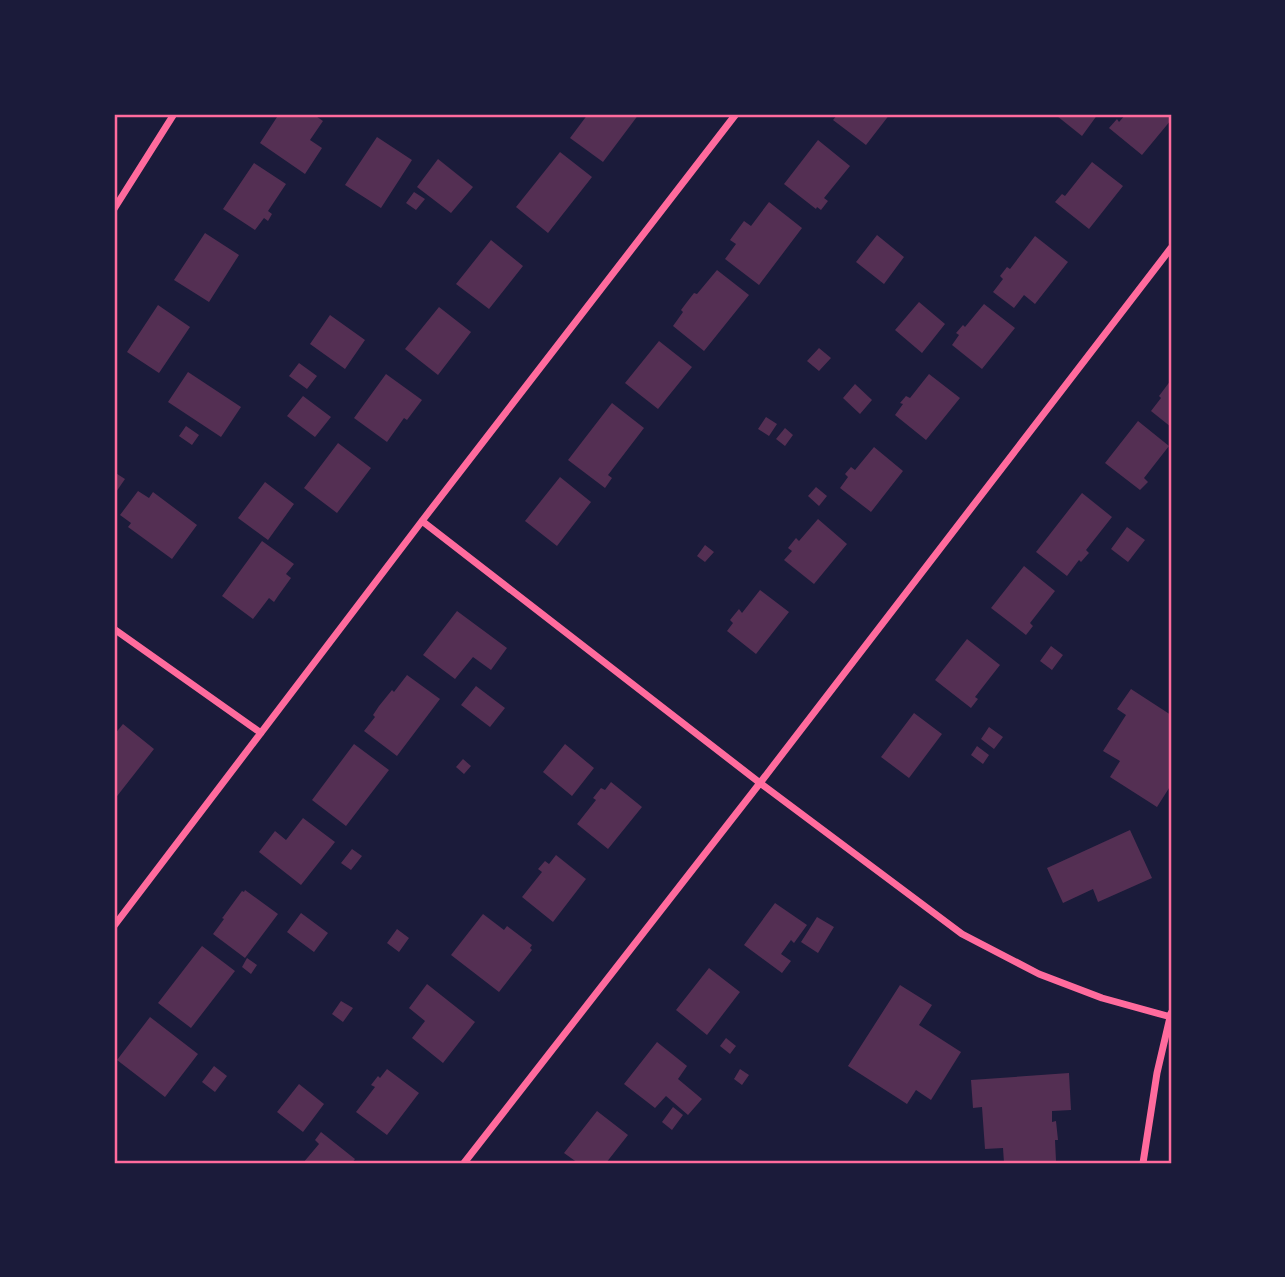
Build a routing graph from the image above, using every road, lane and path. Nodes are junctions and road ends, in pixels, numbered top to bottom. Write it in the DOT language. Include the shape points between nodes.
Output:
graph roads {
  1 [pos="174,114"];
  2 [pos="736,114"];
  3 [pos="114,209"];
  4 [pos="1171,247"];
  5 [pos="422,521"];
  6 [pos="114,629"];
  7 [pos="261,733"];
  8 [pos="760,783"];
  9 [pos="114,926"];
  10 [pos="1171,1015"];
  11 [pos="464,1163"];
  12 [pos="1143,1163"];
  1 -- 3 [label="street"];
  2 -- 5 [label="street"];
  4 -- 8 [label="street"];
  5 -- 7 [label="street"];
  5 -- 8 [label="street"];
  6 -- 7 [label="street"];
  7 -- 9 [label="street"];
  8 -- 10 [label="street" via="962,934 1039,974 1102,998"];
  8 -- 11 [label="street"];
  10 -- 12 [label="street"];
}
